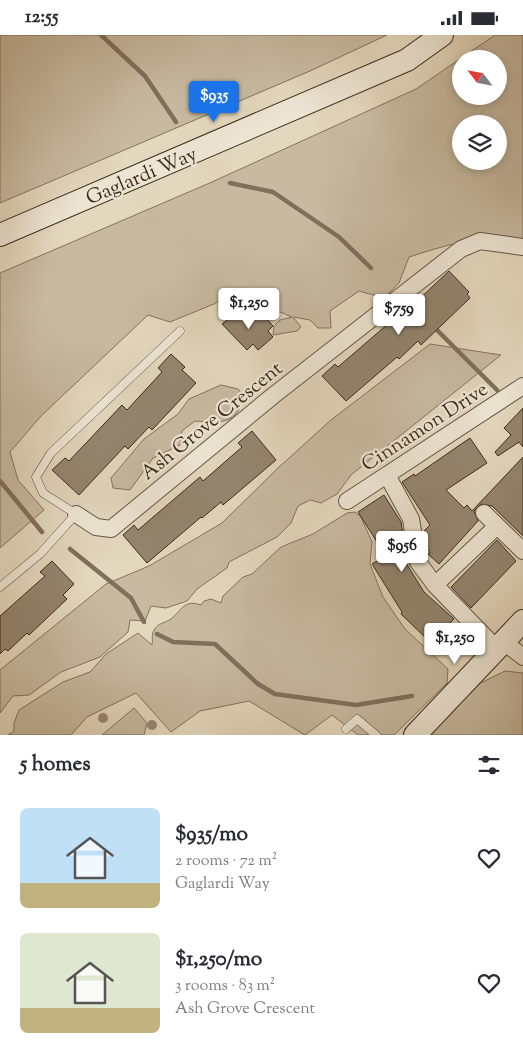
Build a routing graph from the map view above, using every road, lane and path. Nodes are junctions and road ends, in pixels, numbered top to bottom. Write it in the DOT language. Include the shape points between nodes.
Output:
graph roads {
  1 [pos="442,35"];
  2 [pos="0,235"];
  3 [pos="523,247"];
  4 [pos="180,331"];
  5 [pos="523,387"];
  6 [pos="387,475"];
  7 [pos="347,501"];
  8 [pos="484,513"];
  9 [pos="76,514"];
  10 [pos="497,525"];
  11 [pos="523,551"];
  12 [pos="435,585"];
  13 [pos="0,587"];
  14 [pos="523,621"];
  15 [pos="500,645"];
  16 [pos="523,657"];
  17 [pos="346,729"];
  18 [pos="376,735"];
  19 [pos="415,735"];
  1 -- 2 [label="main road, Gaglardi Way" via="407,60"];
  3 -- 9 [label="street, Ash Grove Crescent" via="480,241 461,249 110,529 96,527"];
  4 -- 9 [label="lane, Ash Grove Crescent" via="42,465 36,477 43,493"];
  5 -- 6 [label="street, Cinnamon Drive"];
  6 -- 7 [label="street, Cinnamon Drive"];
  6 -- 12 [label="street" via="411,519 418,562"];
  8 -- 10 [label="street"];
  9 -- 13 [label="lane" via="40,554"];
  10 -- 11 [label="street"];
  10 -- 12 [label="street"];
  12 -- 15 [label="street" via="463,615"];
  14 -- 15 [label="main road"];
  15 -- 16 [label="street"];
  15 -- 19 [label="main road"];
  17 -- 18 [label="lane" via="357,719"];
}
